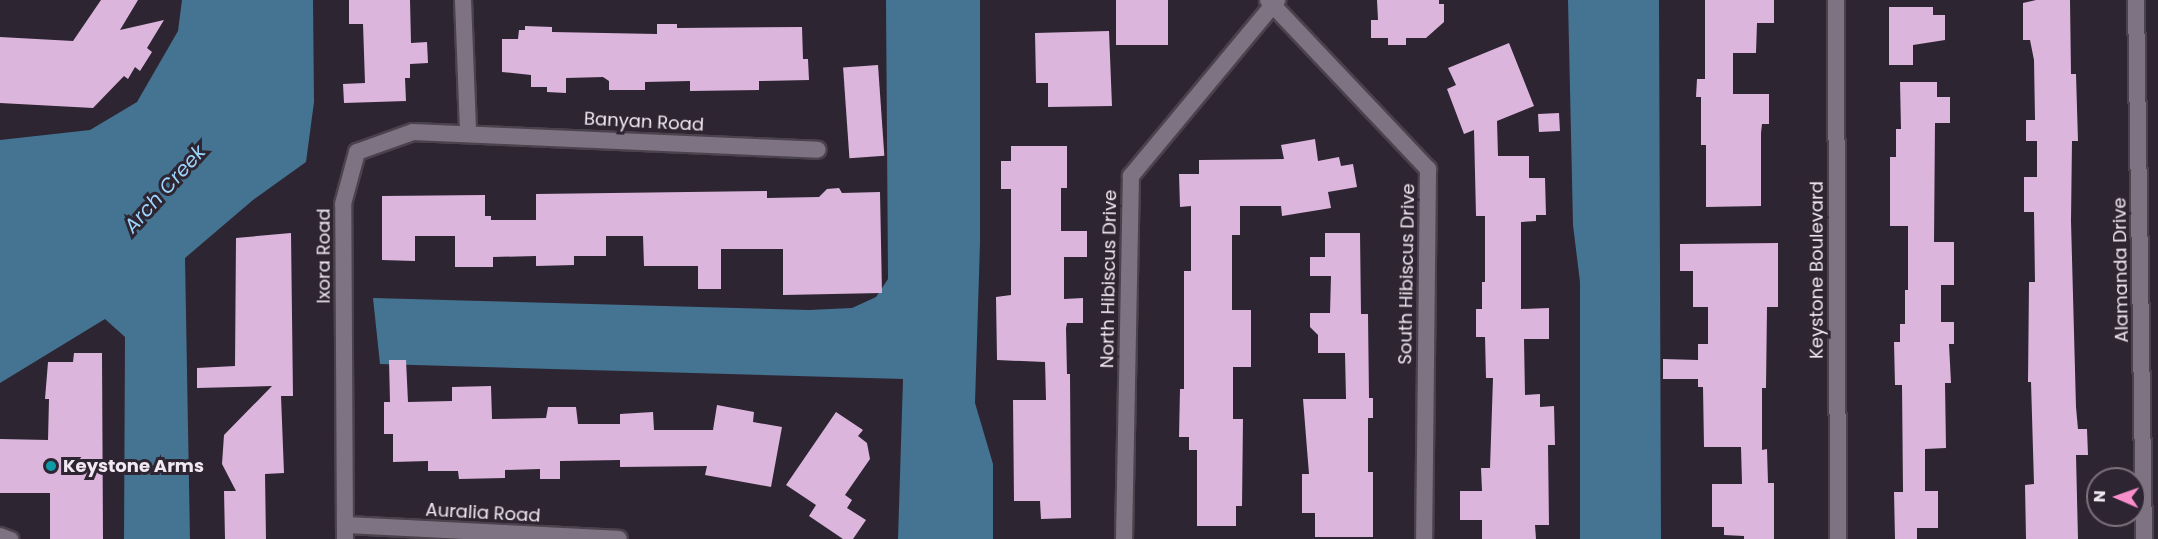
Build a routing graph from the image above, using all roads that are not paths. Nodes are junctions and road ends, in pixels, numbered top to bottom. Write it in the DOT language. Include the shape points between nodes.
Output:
graph roads {
  1 [pos="463,0"];
  2 [pos="1836,0"];
  3 [pos="2136,0"];
  4 [pos="1272,2"];
  5 [pos="468,133"];
  6 [pos="818,150"];
  7 [pos="345,532"];
  8 [pos="0,535"];
  9 [pos="11,539"];
  10 [pos="619,539"];
  11 [pos="1124,539"];
  12 [pos="1424,539"];
  13 [pos="1838,539"];
  14 [pos="2144,539"];
  1 -- 5 [label="street"];
  2 -- 13 [label="street, Keystone Boulevard"];
  3 -- 14 [label="street, Alamanda Drive"];
  4 -- 11 [label="street, North Hibiscus Drive" via="1131,176"];
  4 -- 12 [label="street, South Hibiscus Drive" via="1428,169"];
  5 -- 6 [label="street, Banyan Road"];
  5 -- 7 [label="street, Ixora Road" via="413,132 357,152 343,204"];
  7 -- 10 [label="street, Auralia Road"];
  8 -- 9 [label="lane"];
}
